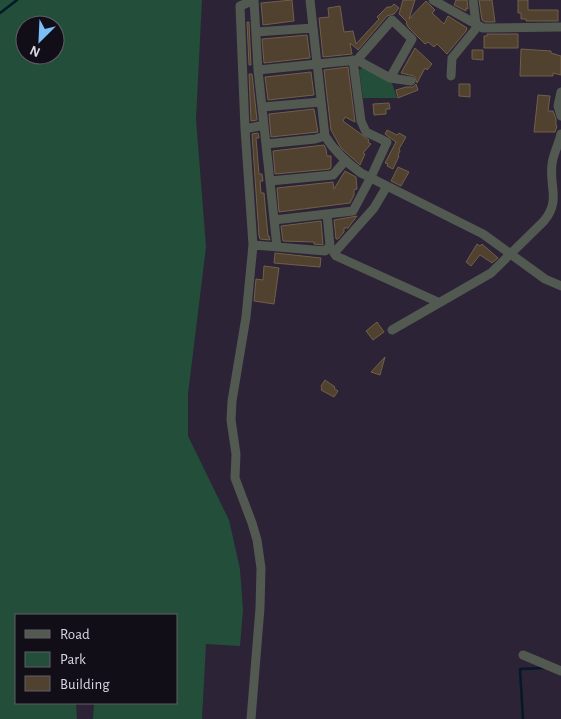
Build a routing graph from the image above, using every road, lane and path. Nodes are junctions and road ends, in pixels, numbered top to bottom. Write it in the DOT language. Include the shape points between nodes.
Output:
graph roads {
  1 [pos="254,0"];
  2 [pos="310,0"];
  3 [pos="433,0"];
  4 [pos="474,0"];
  5 [pos="477,25"];
  6 [pos="561,27"];
  7 [pos="313,28"];
  8 [pos="256,32"];
  9 [pos="355,60"];
  10 [pos="317,64"];
  11 [pos="258,70"];
  12 [pos="450,76"];
  13 [pos="390,78"];
  14 [pos="411,81"];
  15 [pos="561,92"];
  16 [pos="321,102"];
  17 [pos="262,107"];
  18 [pos="561,116"];
  19 [pos="264,125"];
  20 [pos="245,129"];
  21 [pos="561,134"];
  22 [pos="325,136"];
  23 [pos="266,144"];
  24 [pos="344,161"];
  25 [pos="371,178"];
  26 [pos="270,181"];
  27 [pos="387,186"];
  28 [pos="327,214"];
  29 [pos="274,220"];
  30 [pos="253,245"];
  31 [pos="277,247"];
  32 [pos="329,252"];
  33 [pos="511,254"];
  34 [pos="561,286"];
  35 [pos="438,302"];
  36 [pos="392,330"];
  37 [pos="523,655"];
  38 [pos="561,671"];
  39 [pos="251,719"];
  1 -- 8 [label="street"];
  1 -- 20 [label="street" via="240,6"];
  2 -- 7 [label="street"];
  3 -- 5 [label="street"];
  4 -- 5 [label="street"];
  5 -- 6 [label="street" via="483,28"];
  5 -- 12 [label="street" via="452,58"];
  7 -- 8 [label="street"];
  7 -- 10 [label="street"];
  8 -- 11 [label="street"];
  9 -- 10 [label="street"];
  9 -- 13 [label="street"];
  9 -- 13 [label="street" via="392,20 412,39"];
  9 -- 25 [label="street" via="361,121 366,132 387,142"];
  10 -- 11 [label="street"];
  10 -- 16 [label="street"];
  11 -- 17 [label="street"];
  13 -- 14 [label="street"];
  15 -- 18 [label="street" via="558,106"];
  16 -- 17 [label="street"];
  16 -- 22 [label="street"];
  17 -- 19 [label="street"];
  19 -- 20 [label="street"];
  19 -- 23 [label="street"];
  20 -- 30 [label="street"];
  21 -- 33 [label="street" via="552,163 555,198 552,209"];
  22 -- 23 [label="street"];
  22 -- 24 [label="street"];
  23 -- 26 [label="street"];
  24 -- 25 [label="street"];
  24 -- 26 [label="street" via="333,175"];
  25 -- 27 [label="street"];
  25 -- 28 [label="street" via="353,212"];
  26 -- 29 [label="street"];
  27 -- 32 [label="street" via="374,208"];
  27 -- 33 [label="street" via="483,234"];
  28 -- 29 [label="street"];
  28 -- 32 [label="street"];
  29 -- 31 [label="street"];
  30 -- 31 [label="street"];
  30 -- 39 [label="street" via="231,420 236,454 235,478 250,513 261,568"];
  31 -- 32 [label="street"];
  32 -- 35 [label="street"];
  33 -- 34 [label="street" via="545,279"];
  33 -- 35 [label="street" via="491,272"];
  35 -- 36 [label="street"];
  37 -- 38 [label="street"];
}
